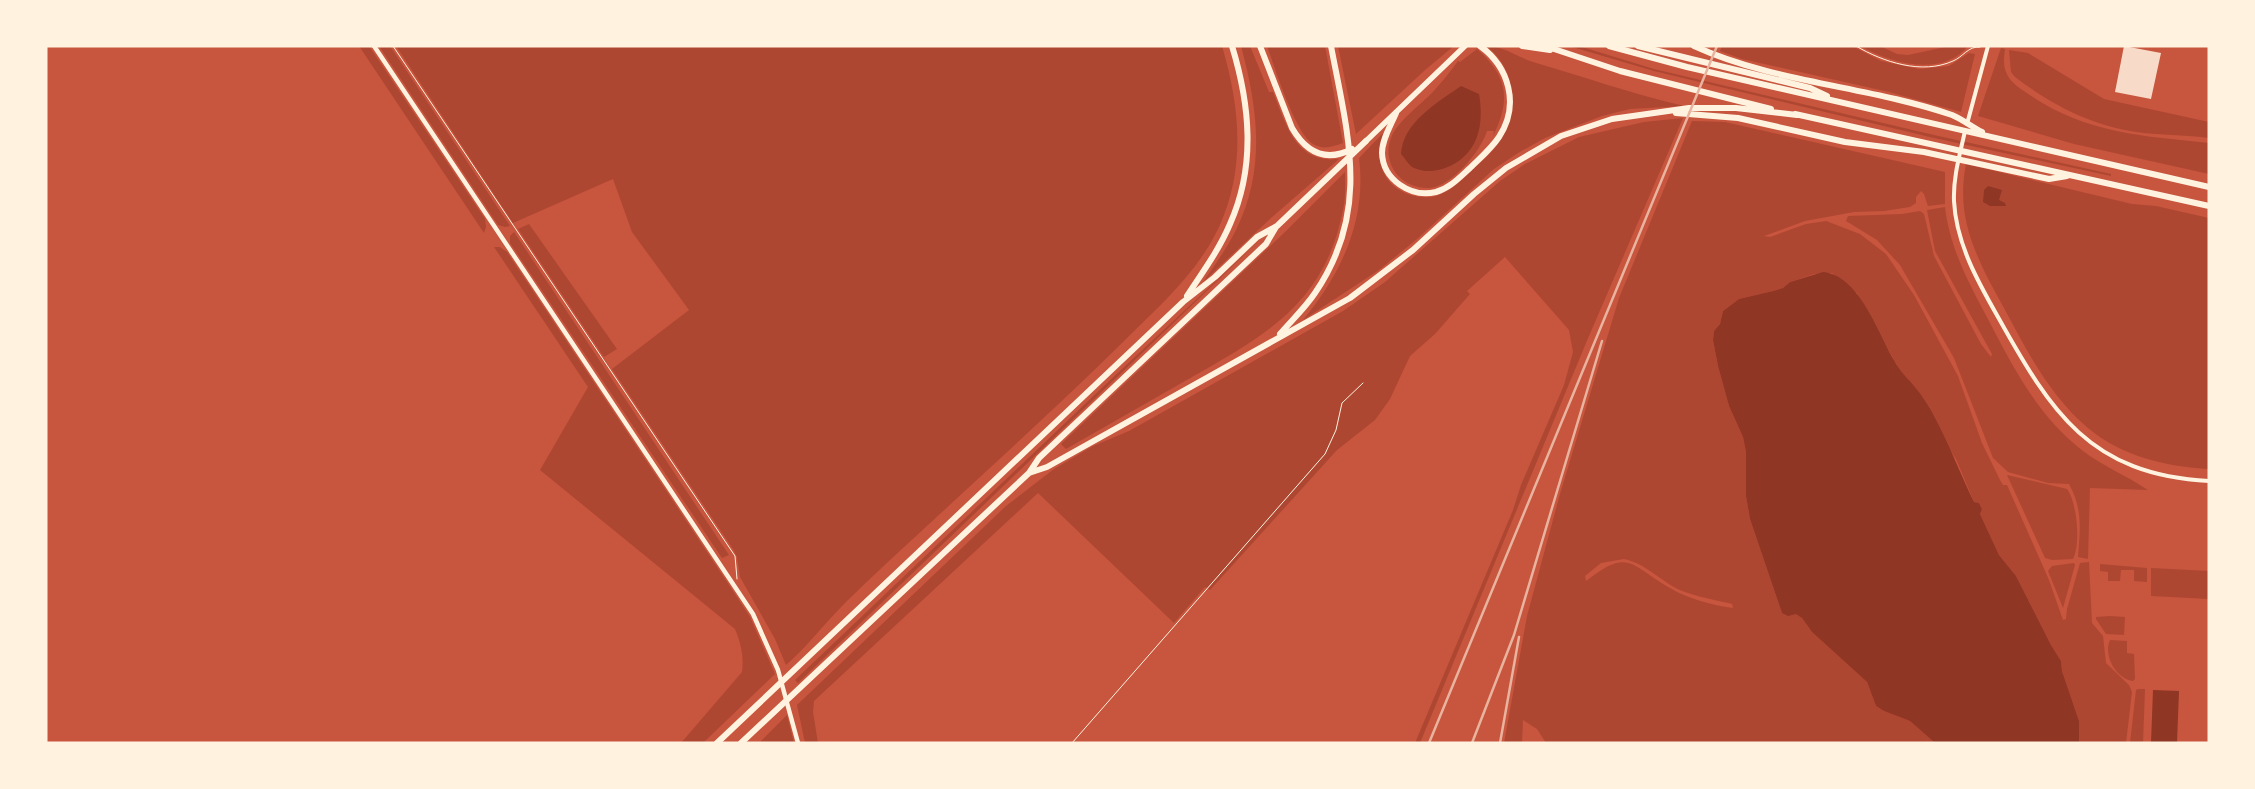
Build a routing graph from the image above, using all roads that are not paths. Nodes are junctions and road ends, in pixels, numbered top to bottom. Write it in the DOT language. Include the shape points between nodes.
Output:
graph roads {
  1 [pos="374,46"];
  2 [pos="1232,46"];
  3 [pos="1260,46"];
  4 [pos="1331,46"];
  5 [pos="1465,46"];
  6 [pos="1480,46"];
  7 [pos="1522,46"];
  8 [pos="1544,46"];
  9 [pos="1609,46"];
  10 [pos="1638,46"];
  11 [pos="1694,46"];
  12 [pos="1988,46"];
  13 [pos="1557,51"];
  14 [pos="1839,101"];
  15 [pos="1670,112"];
  16 [pos="1396,113"];
  17 [pos="1797,115"];
  18 [pos="1989,136"];
  19 [pos="1366,141"];
  20 [pos="2072,175"];
  21 [pos="2209,187"];
  22 [pos="2209,206"];
  23 [pos="1277,226"];
  24 [pos="1184,302"];
  25 [pos="1277,337"];
  26 [pos="1029,473"];
  27 [pos="2209,481"];
  28 [pos="717,743"];
  29 [pos="741,743"];
  30 [pos="798,743"];
  1 -- 30 [label="street" via="753,614 778,670"];
  2 -- 24 [label="highway" via="1241,76 1249,135 1243,183 1230,226"];
  3 -- 19 [label="highway" via="1292,128 1310,151 1330,155 1346,152"];
  4 -- 25 [label="highway" via="1352,168 1346,219 1339,246 1319,286"];
  5 -- 16 [label="main road"];
  6 -- 16 [label="highway" via="1490,53 1505,76 1510,112 1490,148 1450,186 1437,192 1411,191 1390,176 1382,152"];
  7 -- 13 [label="highway"];
  8 -- 13 [label="highway"];
  9 -- 14 [label="highway"];
  10 -- 14 [label="highway" via="1810,88"];
  11 -- 18 [label="highway" via="1759,69 1890,98 1953,116"];
  12 -- 27 [label="street" via="1970,108 1955,181 1956,219 1972,265 2030,375 2064,418 2085,438 2122,461 2163,476"];
  13 -- 17 [label="highway" via="1620,71"];
  14 -- 18 [label="highway"];
  15 -- 17 [label="highway" via="1715,107"];
  15 -- 20 [label="highway" via="1738,118 1845,142 1924,152 2049,179"];
  15 -- 25 [label="highway" via="1612,119 1540,146 1491,180 1383,275 1320,316"];
  16 -- 19 [label="main road"];
  17 -- 20 [label="highway"];
  18 -- 21 [label="highway"];
  19 -- 23 [label="highway"];
  20 -- 22 [label="highway"];
  23 -- 24 [label="highway" via="1257,237"];
  23 -- 26 [label="highway" via="1266,244 1039,458"];
  24 -- 28 [label="highway"];
  25 -- 26 [label="highway" via="1047,467"];
  26 -- 29 [label="highway"];
}
